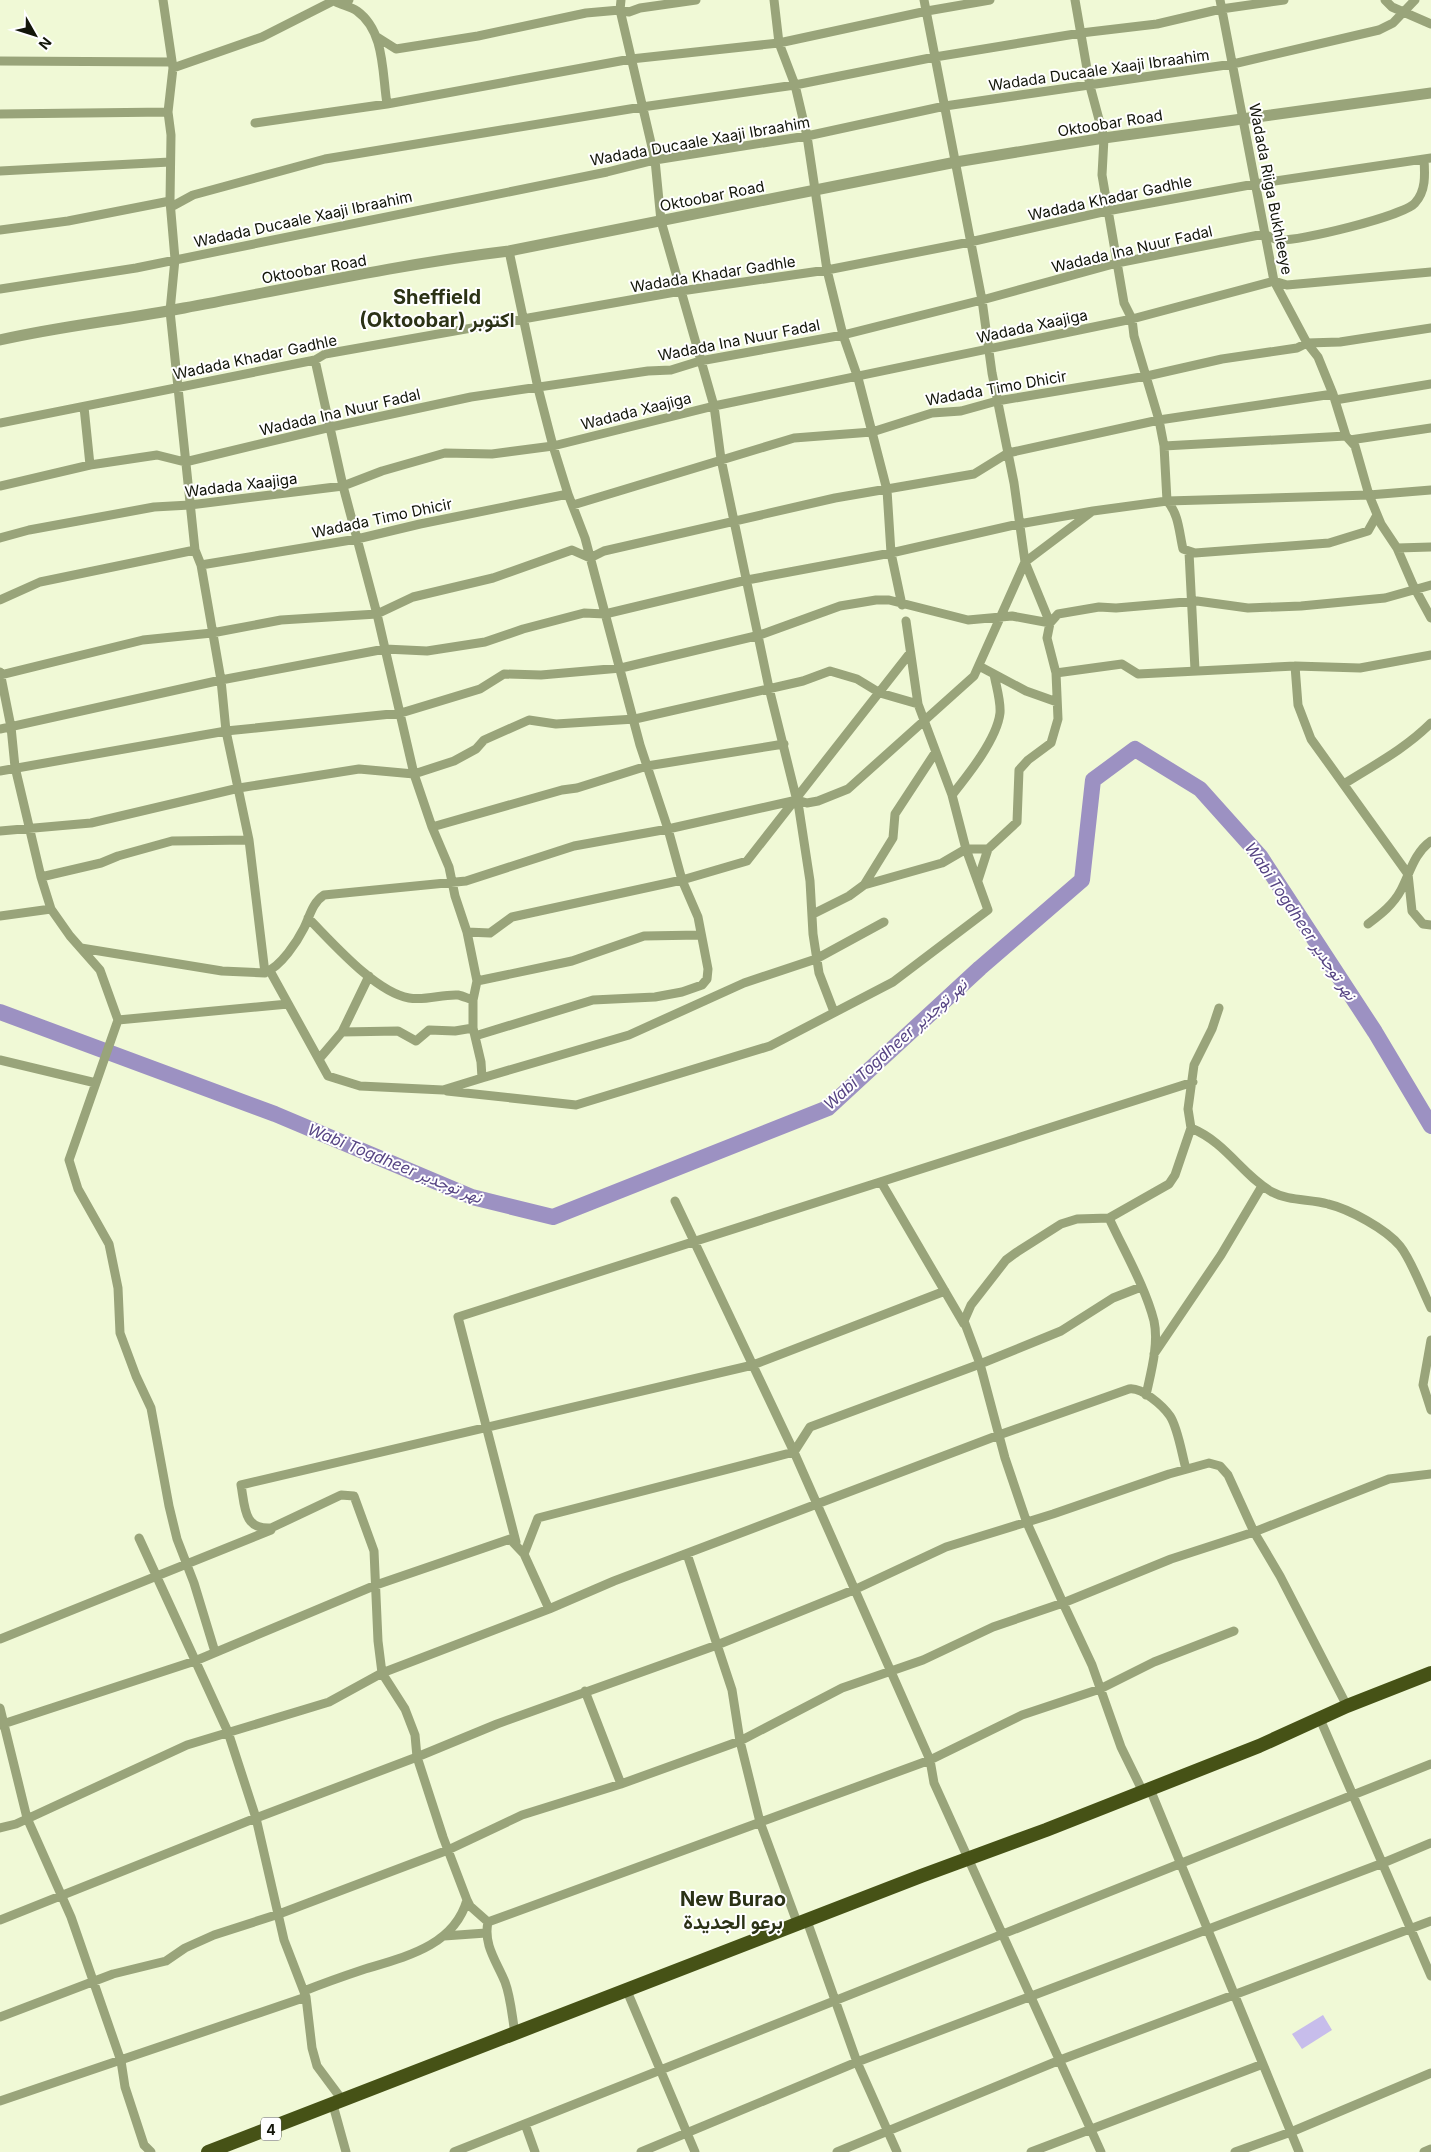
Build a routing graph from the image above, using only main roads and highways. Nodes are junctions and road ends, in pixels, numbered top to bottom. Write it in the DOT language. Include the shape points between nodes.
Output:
graph roads {
  1 [pos="1431,1673"];
  2 [pos="208,2152"];
  1 -- 2 [label="highway, 4" via="1259,1746"];
}
